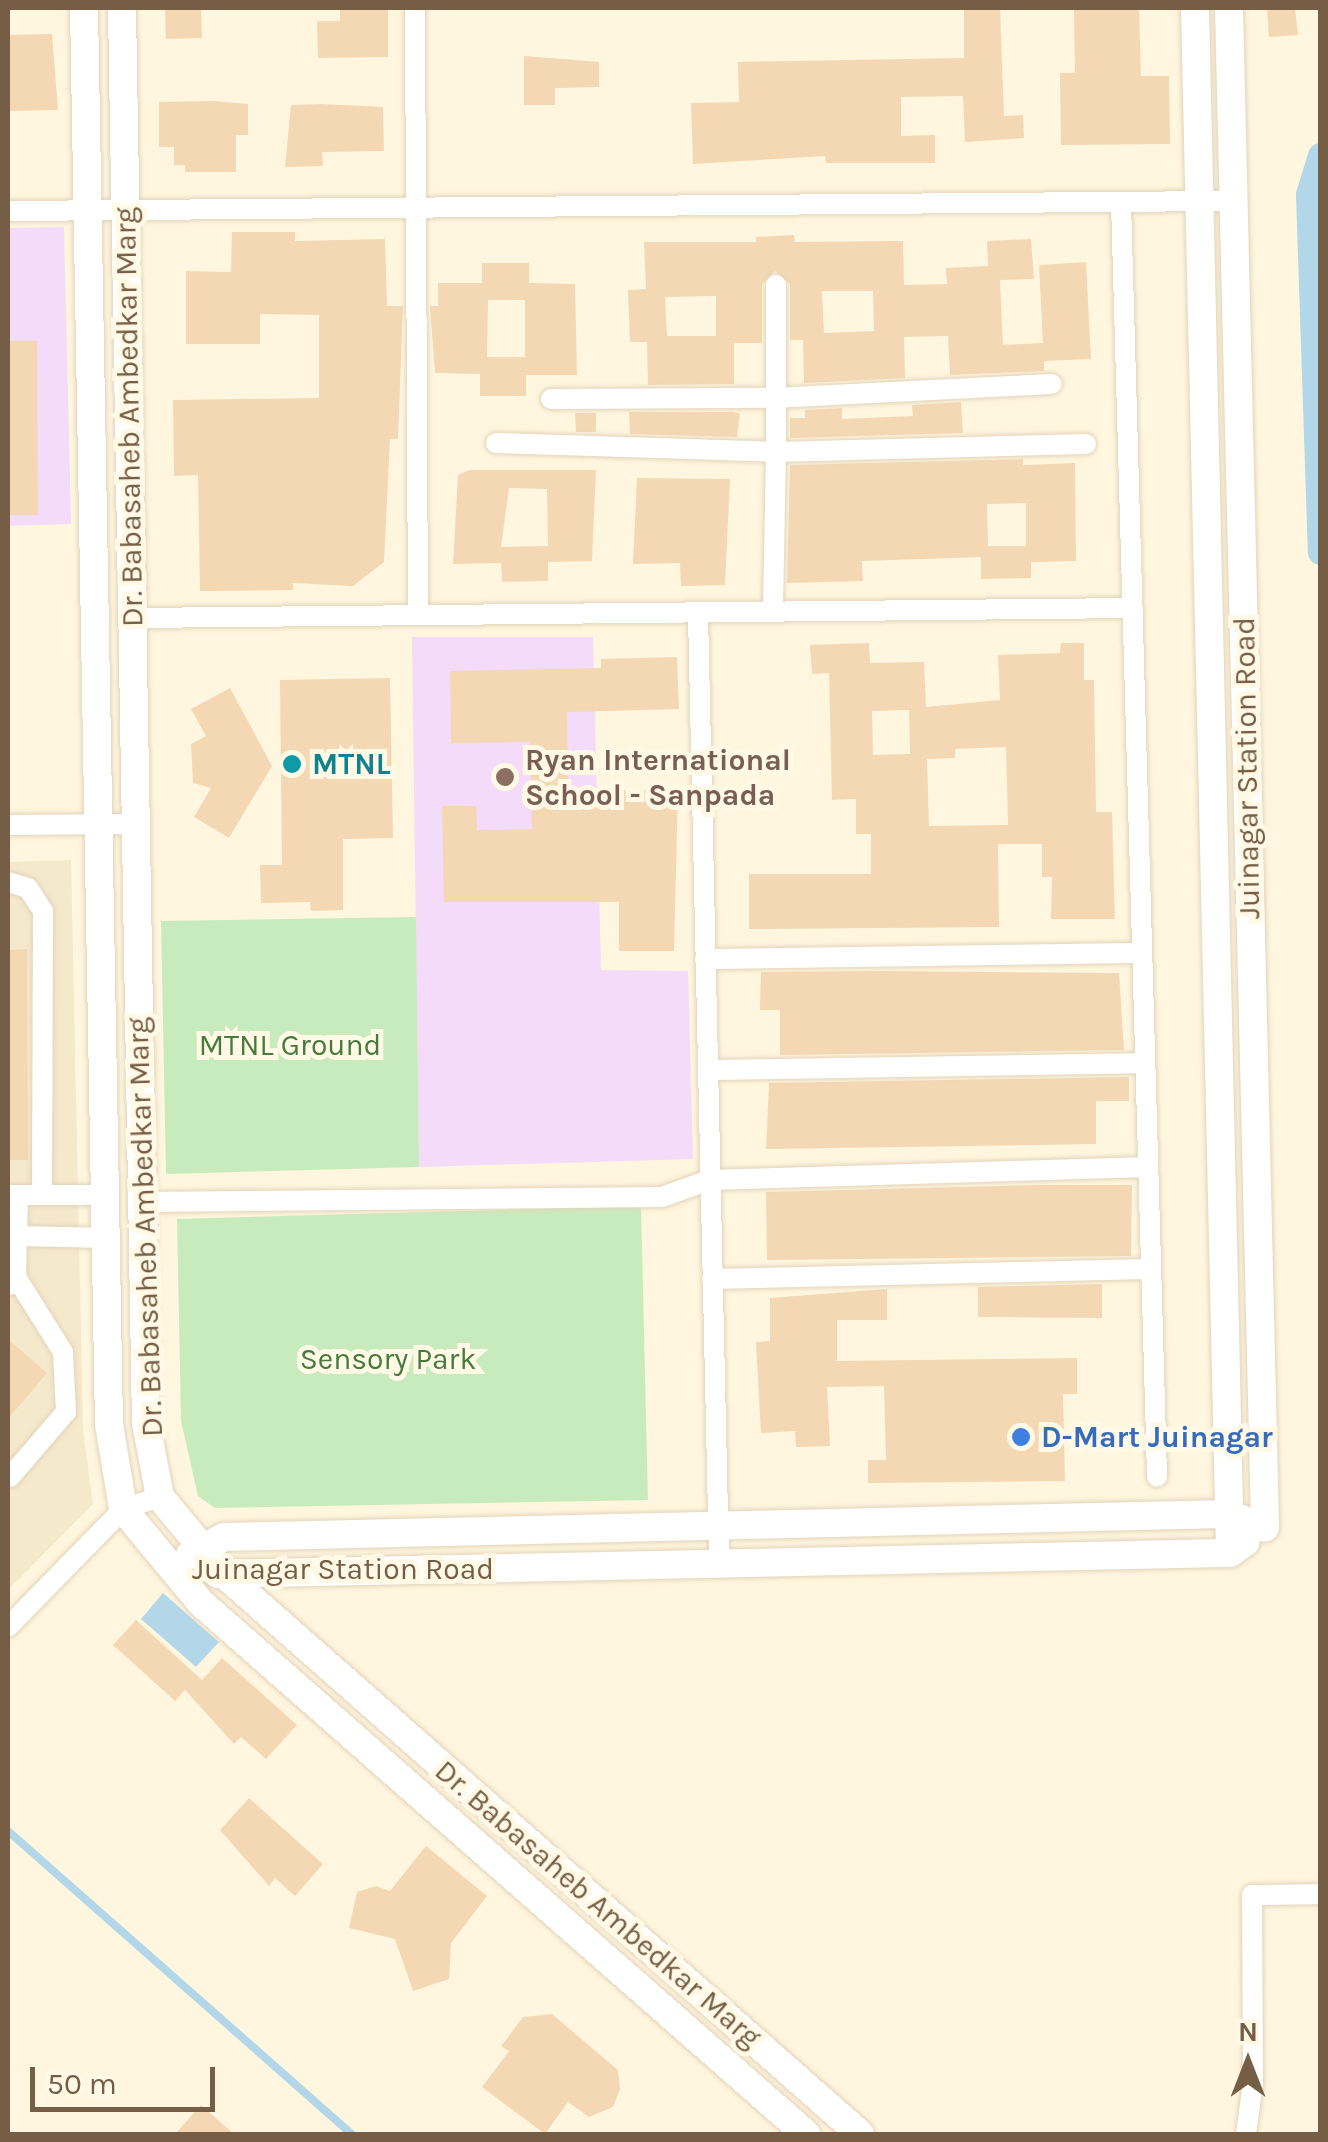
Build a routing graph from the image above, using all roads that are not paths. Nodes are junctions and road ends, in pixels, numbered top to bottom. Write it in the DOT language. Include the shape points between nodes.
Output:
graph roads {
  1 [pos="84,8"];
  2 [pos="122,8"];
  3 [pos="415,8"];
  4 [pos="1195,8"];
  5 [pos="1229,8"];
  6 [pos="1233,201"];
  7 [pos="1121,202"];
  8 [pos="1199,202"];
  9 [pos="416,207"];
  10 [pos="125,209"];
  11 [pos="88,210"];
  12 [pos="8,211"];
  13 [pos="776,285"];
  14 [pos="1052,384"];
  15 [pos="773,398"];
  16 [pos="551,399"];
  17 [pos="496,442"];
  18 [pos="1086,444"];
  19 [pos="776,452"];
  20 [pos="1132,608"];
  21 [pos="774,611"];
  22 [pos="698,612"];
  23 [pos="418,615"];
  24 [pos="132,618"];
  25 [pos="99,824"];
  26 [pos="136,824"];
  27 [pos="8,825"];
  28 [pos="8,882"];
  29 [pos="1142,953"];
  30 [pos="705,959"];
  31 [pos="1145,1063"];
  32 [pos="708,1070"];
  33 [pos="1148,1168"];
  34 [pos="709,1180"];
  35 [pos="13,1195"];
  36 [pos="42,1195"];
  37 [pos="105,1195"];
  38 [pos="143,1202"];
  39 [pos="17,1236"];
  40 [pos="106,1238"];
  41 [pos="1150,1269"];
  42 [pos="712,1279"];
  43 [pos="12,1282"];
  44 [pos="1158,1476"];
  45 [pos="10,1477"];
  46 [pos="160,1497"];
  47 [pos="123,1509"];
  48 [pos="1229,1514"];
  49 [pos="718,1526"];
  50 [pos="1265,1528"];
  51 [pos="202,1548"];
  52 [pos="1230,1553"];
  53 [pos="719,1564"];
  54 [pos="166,1567"];
  55 [pos="225,1575"];
  56 [pos="8,1627"];
  57 [pos="1320,1894"];
  58 [pos="671,1968"];
  59 [pos="646,1995"];
  60 [pos="806,2134"];
  61 [pos="860,2134"];
  62 [pos="1246,2134"];
  1 -- 11 [label="street, Dr. Babasaheb Ambedkar Marg"];
  2 -- 10 [label="street, Dr. Babasaheb Ambedkar Marg"];
  3 -- 9 [label="street"];
  4 -- 8 [label="street, Juinagar Station Road"];
  5 -- 6 [label="street, Juinagar Station Road"];
  6 -- 8 [label="street"];
  6 -- 50 [label="street, Juinagar Station Road"];
  7 -- 8 [label="street"];
  7 -- 9 [label="street"];
  7 -- 20 [label="street"];
  8 -- 48 [label="street, Juinagar Station Road"];
  9 -- 10 [label="street"];
  9 -- 23 [label="street"];
  10 -- 11 [label="street"];
  10 -- 24 [label="street, Dr. Babasaheb Ambedkar Marg"];
  11 -- 12 [label="street"];
  11 -- 25 [label="street, Dr. Babasaheb Ambedkar Marg"];
  13 -- 15 [label="street"];
  14 -- 15 [label="street"];
  15 -- 16 [label="street"];
  15 -- 19 [label="street"];
  17 -- 19 [label="street"];
  18 -- 19 [label="street"];
  19 -- 21 [label="street"];
  20 -- 21 [label="street"];
  20 -- 29 [label="street"];
  21 -- 22 [label="street"];
  22 -- 23 [label="street"];
  22 -- 30 [label="street"];
  23 -- 24 [label="street"];
  24 -- 26 [label="street, Dr. Babasaheb Ambedkar Marg"];
  25 -- 26 [label="street"];
  25 -- 27 [label="street"];
  25 -- 37 [label="street, Dr. Babasaheb Ambedkar Marg"];
  26 -- 38 [label="street, Dr. Babasaheb Ambedkar Marg"];
  28 -- 36 [label="street" via="28,888 42,911"];
  29 -- 30 [label="street"];
  29 -- 31 [label="street"];
  30 -- 32 [label="street"];
  31 -- 32 [label="street"];
  31 -- 33 [label="street"];
  32 -- 34 [label="street"];
  33 -- 34 [label="street"];
  33 -- 41 [label="street"];
  34 -- 38 [label="street" via="662,1197"];
  34 -- 42 [label="street"];
  35 -- 36 [label="street"];
  35 -- 39 [label="street"];
  36 -- 37 [label="street"];
  37 -- 40 [label="street, Dr. Babasaheb Ambedkar Marg"];
  38 -- 46 [label="street, Dr. Babasaheb Ambedkar Marg" via="146,1423"];
  39 -- 40 [label="street"];
  39 -- 43 [label="street"];
  40 -- 47 [label="street, Dr. Babasaheb Ambedkar Marg" via="109,1424"];
  41 -- 42 [label="street"];
  41 -- 44 [label="street"];
  42 -- 49 [label="street"];
  43 -- 45 [label="street" via="63,1352 66,1412"];
  46 -- 47 [label="street"];
  46 -- 51 [label="street, Dr. Babasaheb Ambedkar Marg"];
  47 -- 54 [label="street, Dr. Babasaheb Ambedkar Marg"];
  47 -- 56 [label="street"];
  48 -- 49 [label="street, Juinagar Station Road"];
  48 -- 50 [label="street, Juinagar Station Road"];
  48 -- 52 [label="street, Juinagar Station Road"];
  49 -- 51 [label="street, Juinagar Station Road" via="224,1536"];
  49 -- 53 [label="street"];
  50 -- 52 [label="street"];
  51 -- 54 [label="street, Juinagar Station Road"];
  51 -- 55 [label="street, Dr. Babasaheb Ambedkar Marg"];
  52 -- 53 [label="street, Juinagar Station Road"];
  53 -- 55 [label="street, Juinagar Station Road"];
  54 -- 55 [label="street, Juinagar Station Road"];
  54 -- 59 [label="street, Dr. Babasaheb Ambedkar Marg"];
  55 -- 58 [label="street, Dr. Babasaheb Ambedkar Marg"];
  57 -- 62 [label="street" via="1252,1895"];
  58 -- 59 [label="street"];
  58 -- 61 [label="street, Dr. Babasaheb Ambedkar Marg"];
  59 -- 60 [label="street, Dr. Babasaheb Ambedkar Marg"];
}
